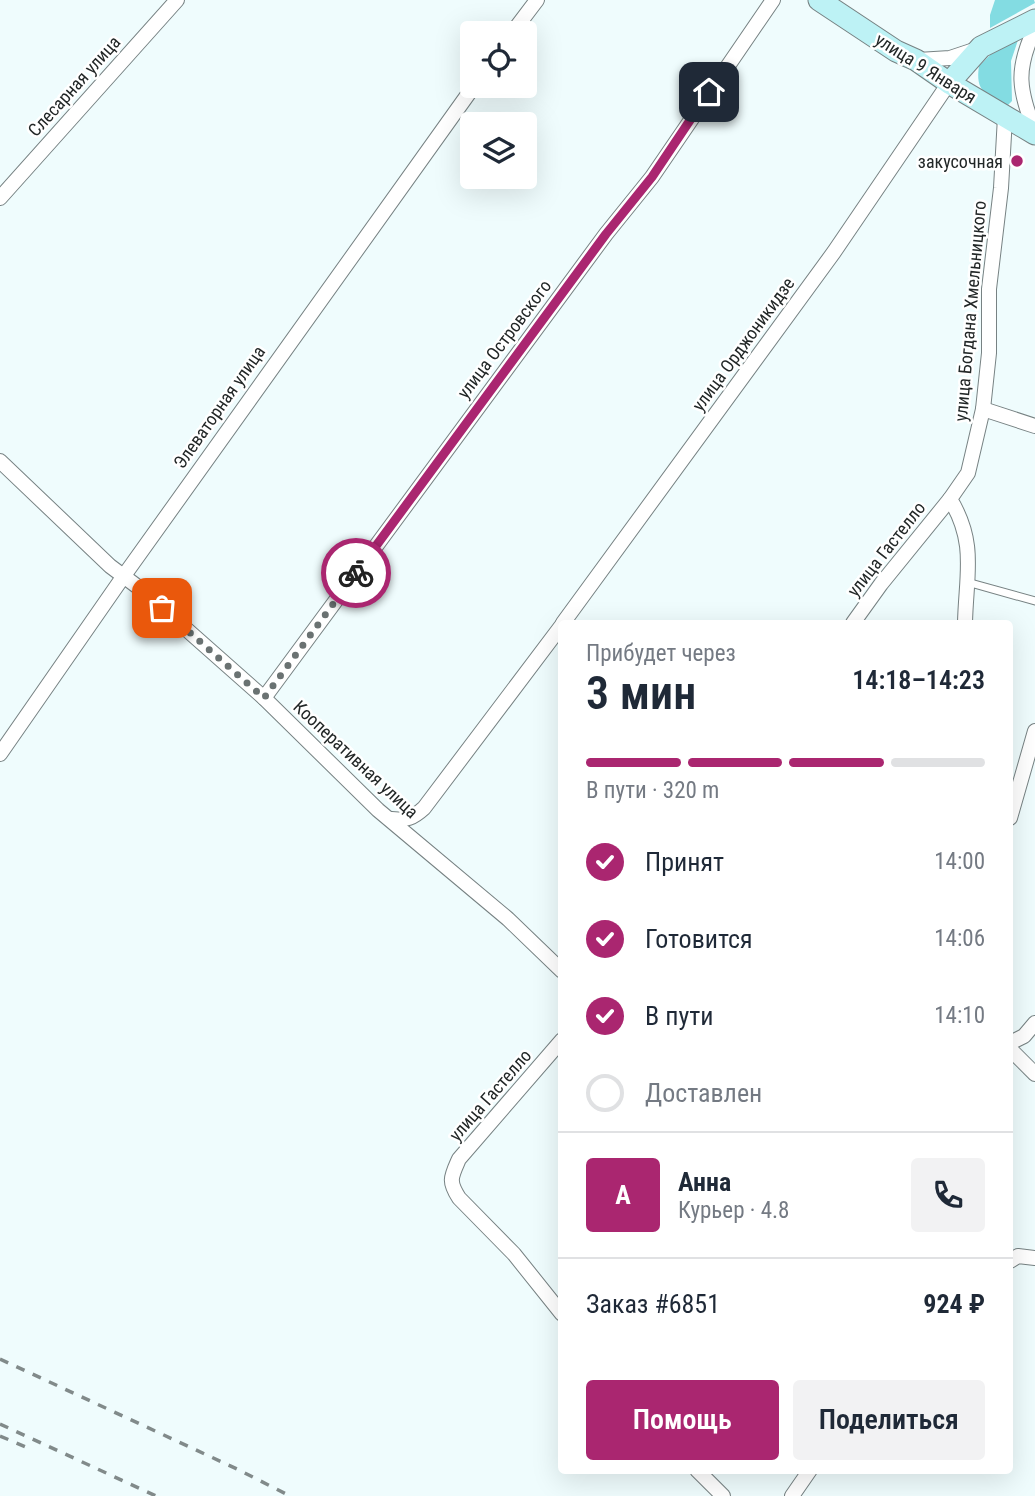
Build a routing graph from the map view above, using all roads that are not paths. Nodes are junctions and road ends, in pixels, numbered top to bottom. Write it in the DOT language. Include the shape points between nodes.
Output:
graph roads {
  1 [pos="177,0"];
  2 [pos="537,0"];
  3 [pos="773,0"];
  4 [pos="819,0"];
  5 [pos="1035,20"];
  6 [pos="521,21"];
  7 [pos="1035,28"];
  8 [pos="981,47"];
  9 [pos="916,60"];
  10 [pos="949,83"];
  11 [pos="465,98"];
  12 [pos="1006,117"];
  13 [pos="1035,134"];
  14 [pos="0,198"];
  15 [pos="983,409"];
  16 [pos="1035,426"];
  17 [pos="0,461"];
  18 [pos="950,499"];
  19 [pos="123,576"];
  20 [pos="967,582"];
  21 [pos="1035,601"];
  22 [pos="565,620"];
  23 [pos="855,620"];
  24 [pos="965,620"];
  25 [pos="558,629"];
  26 [pos="264,698"];
  27 [pos="1035,731"];
  28 [pos="0,754"];
  29 [pos="1013,808"];
  30 [pos="391,819"];
  31 [pos="558,967"];
  32 [pos="1035,1023"];
  33 [pos="1013,1042"];
  34 [pos="558,1045"];
  35 [pos="1013,1052"];
  36 [pos="1035,1074"];
  37 [pos="1035,1258"];
  38 [pos="1013,1259"];
  39 [pos="558,1309"];
  40 [pos="701,1474"];
  41 [pos="807,1474"];
  42 [pos="723,1496"];
  43 [pos="792,1496"];
  1 -- 14 [label="street, Слесарная улица"];
  2 -- 6 [label="street"];
  3 -- 26 [label="street, улица Островского" via="652,177"];
  4 -- 9 [label="main road, улица 9 Января"];
  5 -- 8 [label="main road"];
  7 -- 13 [label="street" via="1025,49 1021,91"];
  8 -- 9 [label="street" via="950,58"];
  8 -- 10 [label="main road"];
  9 -- 10 [label="main road, улица 9 Января"];
  10 -- 12 [label="main road, улица 9 Января"];
  10 -- 22 [label="street, улица Орджоникидзе" via="834,253"];
  11 -- 19 [label="street, Элеваторная улица"];
  12 -- 13 [label="main road, улица 9 Января"];
  12 -- 15 [label="street, улица Богдана Хмельницкого"];
  15 -- 16 [label="street"];
  15 -- 18 [label="street, улица Богдана Хмельницкого" via="968,473"];
  17 -- 19 [label="street, Кооперативная улица"];
  18 -- 20 [label="street" via="968,544"];
  18 -- 23 [label="street, улица Гастелло"];
  19 -- 26 [label="street, Кооперативная улица"];
  19 -- 28 [label="street, Элеваторная улица"];
  20 -- 21 [label="lane"];
  20 -- 24 [label="street"];
  25 -- 30 [label="street, улица Орджоникидзе" via="424,808 404,821"];
  26 -- 30 [label="street, Кооперативная улица"];
  27 -- 29 [label="street"];
  30 -- 31 [label="street, Кооперативная улица"];
  32 -- 33 [label="street"];
  34 -- 39 [label="street, улица Гастелло" via="459,1159 451,1177 459,1198 514,1254"];
  35 -- 36 [label="street"];
  37 -- 38 [label="street"];
  40 -- 42 [label="street"];
  41 -- 43 [label="street"];
}
